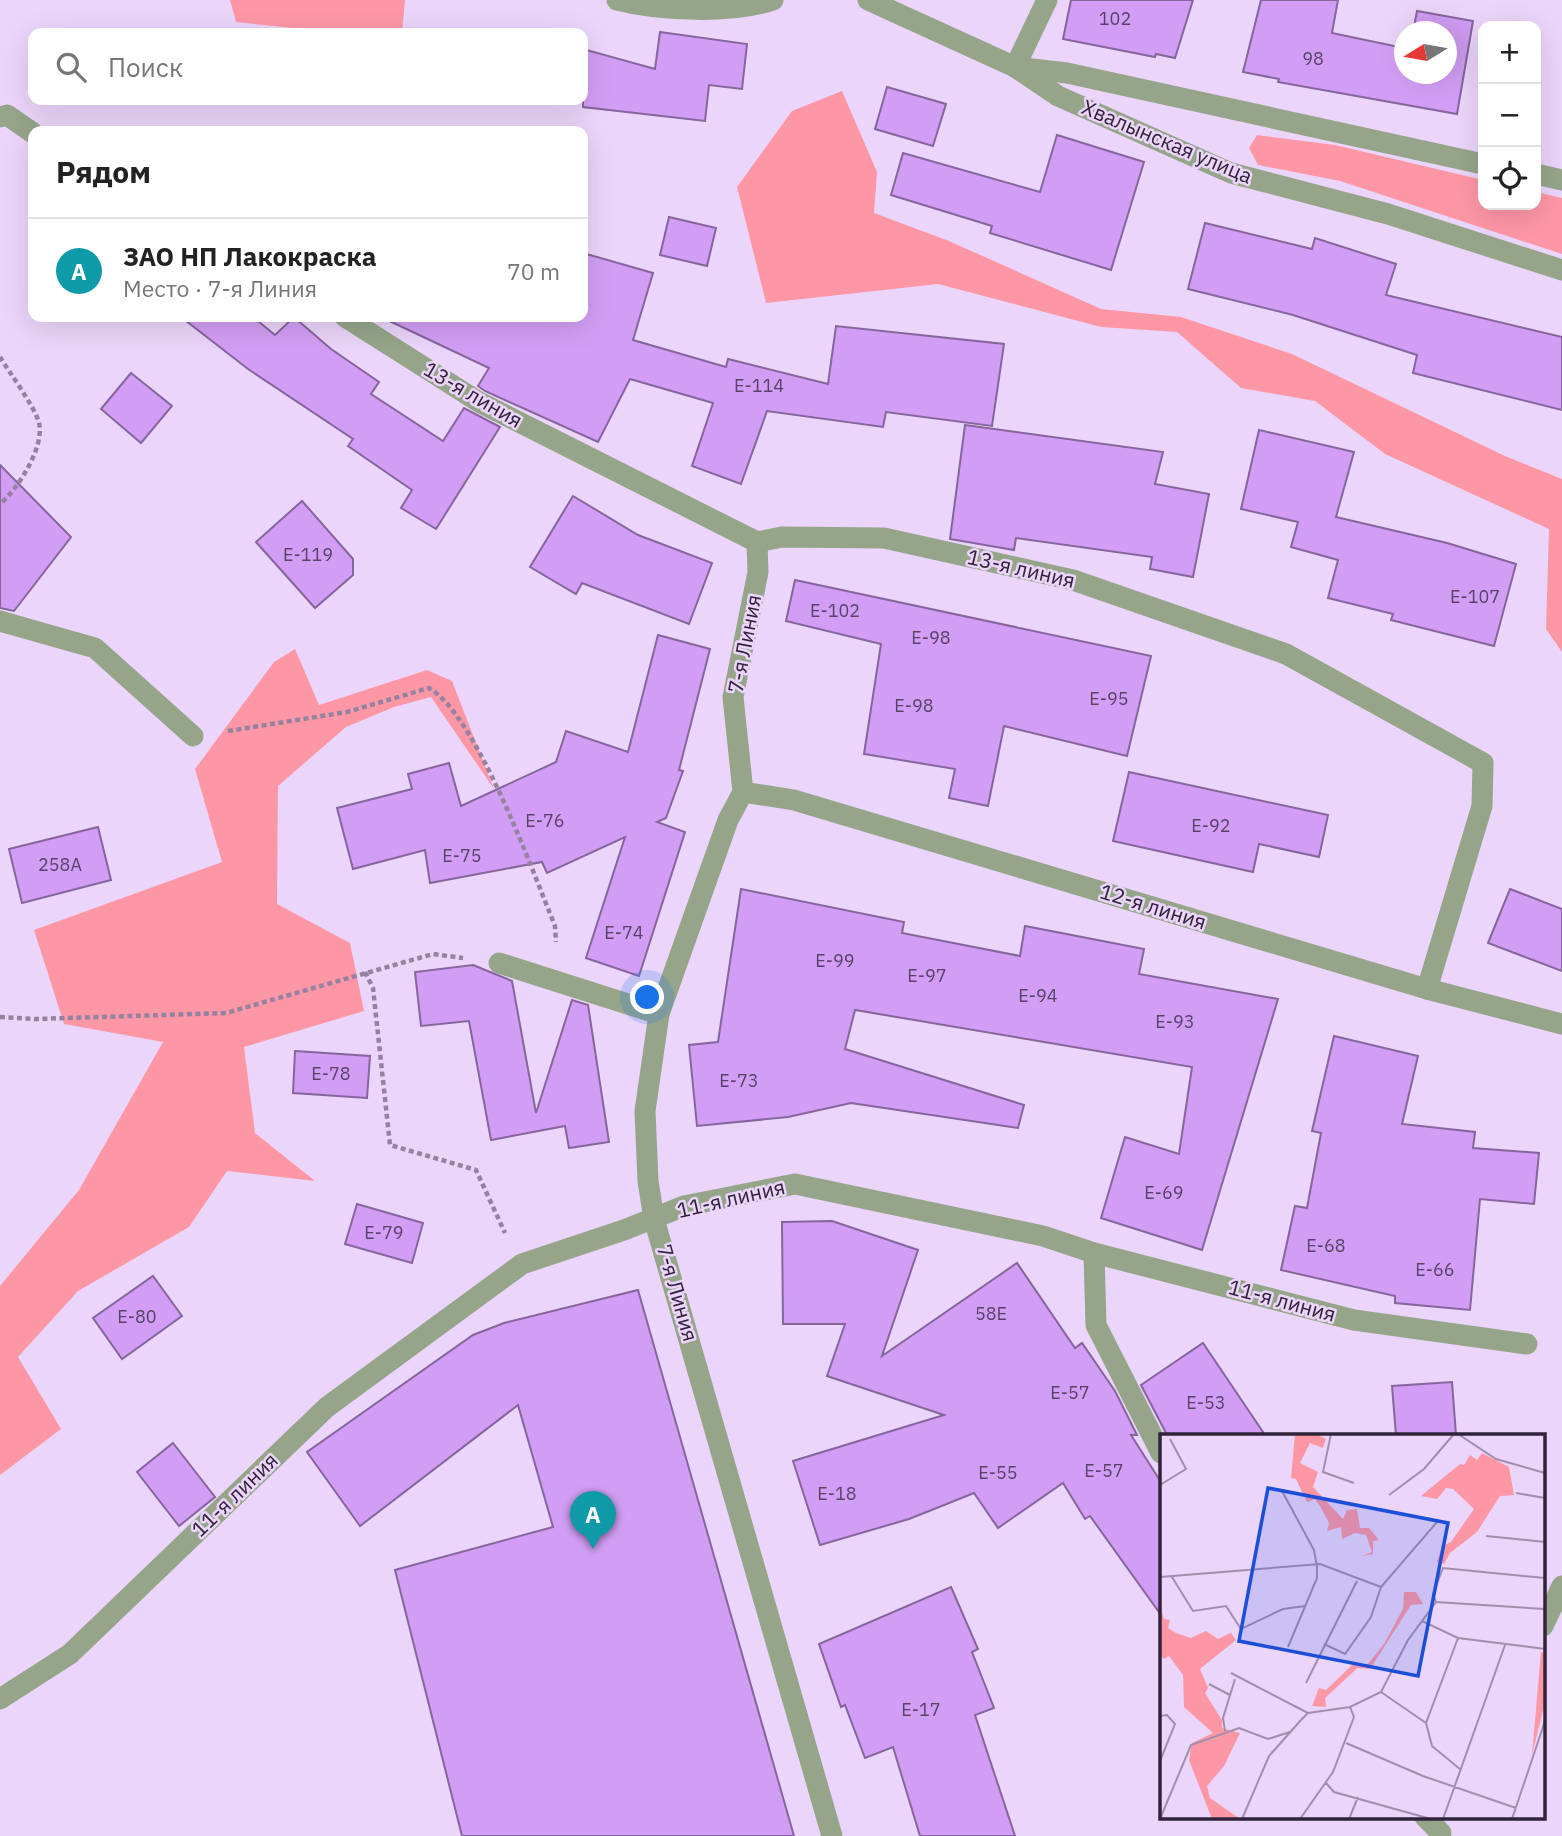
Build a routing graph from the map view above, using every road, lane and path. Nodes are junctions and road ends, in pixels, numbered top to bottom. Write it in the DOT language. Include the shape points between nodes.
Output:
graph roads {
  1 [pos="617,0"];
  2 [pos="774,0"];
  3 [pos="867,0"];
  4 [pos="1047,0"];
  5 [pos="1015,66"];
  6 [pos="3,116"];
  7 [pos="28,130"];
  8 [pos="1478,162"];
  9 [pos="1541,175"];
  10 [pos="1562,180"];
  11 [pos="1562,270"];
  12 [pos="353,322"];
  13 [pos="0,357"];
  14 [pos="0,504"];
  15 [pos="757,542"];
  16 [pos="0,621"];
  17 [pos="193,736"];
  18 [pos="743,792"];
  19 [pos="499,962"];
  20 [pos="365,972"];
  21 [pos="557,982"];
  22 [pos="1427,989"];
  23 [pos="659,1014"];
  24 [pos="0,1017"];
  25 [pos="1562,1024"];
  26 [pos="654,1219"];
  27 [pos="1094,1252"];
  28 [pos="522,1264"];
  29 [pos="1527,1344"];
  30 [pos="1160,1451"];
  31 [pos="1562,1586"];
  32 [pos="1544,1624"];
  33 [pos="0,1699"];
  34 [pos="1427,1818"];
  35 [pos="1443,1828"];
  36 [pos="832,1836"];
  1 -- 2 [label="street" via="727,9"];
  3 -- 5 [label="street, Хвалынская улица"];
  4 -- 5 [label="street"];
  5 -- 8 [label="street" via="1067,73"];
  5 -- 11 [label="street, Хвалынская улица" via="1058,96 1231,173 1388,214"];
  6 -- 7 [label="street"];
  9 -- 10 [label="street"];
  12 -- 15 [label="street, 13-я линия" via="479,402"];
  13 -- 14 [label="path" via="40,424 34,455 12,494"];
  15 -- 18 [label="street, 7-я Линия" via="758,572 733,697"];
  15 -- 22 [label="street, 13-я линия" via="782,537 884,538 1073,580 1286,654 1483,763 1482,806"];
  16 -- 17 [label="street" via="95,649"];
  17 -- 21 [label="path" via="346,712 429,688 445,697 496,784 555,926"];
  18 -- 22 [label="street, 12-я линия" via="794,800"];
  18 -- 23 [label="street, 7-я Линия" via="728,820"];
  19 -- 20 [label="path" via="433,954"];
  19 -- 21 [label="street"];
  20 -- 24 [label="path" via="226,1013"];
  20 -- 28 [label="path" via="373,988 390,1145 476,1170"];
  21 -- 23 [label="street"];
  22 -- 25 [label="street, 12-я линия"];
  23 -- 26 [label="street, 7-я Линия" via="645,1111"];
  26 -- 27 [label="street, 11-я линия" via="684,1206 795,1184 1043,1236"];
  26 -- 28 [label="street, 11-я линия"];
  26 -- 36 [label="street, 7-я Линия"];
  27 -- 29 [label="street, 11-я линия" via="1354,1320"];
  27 -- 30 [label="street" via="1096,1325"];
  28 -- 33 [label="street, 11-я линия" via="327,1407 70,1654"];
  31 -- 32 [label="street"];
  34 -- 35 [label="street"];
}
